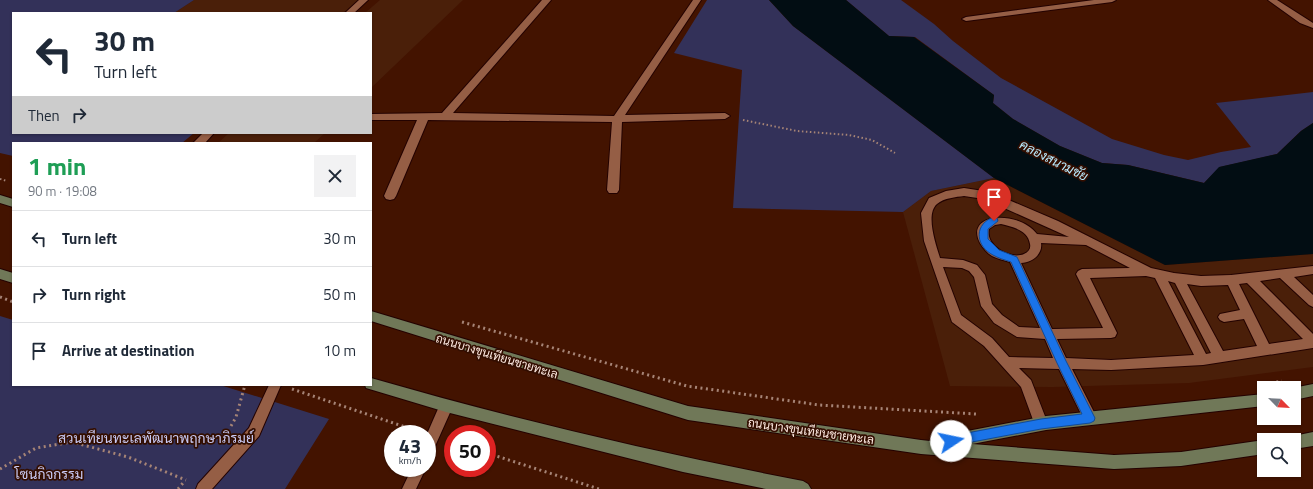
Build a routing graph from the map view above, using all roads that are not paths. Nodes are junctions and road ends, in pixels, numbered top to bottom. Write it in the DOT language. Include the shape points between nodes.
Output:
graph roads {
  1 [pos="364,0"];
  2 [pos="547,0"];
  3 [pos="697,0"];
  4 [pos="1112,0"];
  5 [pos="1272,0"];
  6 [pos="350,12"];
  7 [pos="966,20"];
  8 [pos="1313,26"];
  9 [pos="424,116"];
  10 [pos="445,116"];
  11 [pos="725,116"];
  12 [pos="372,117"];
  13 [pos="617,119"];
  14 [pos="208,134"];
  15 [pos="199,142"];
  16 [pos="613,190"];
  17 [pos="390,196"];
  18 [pos="0,199"];
  19 [pos="1003,202"];
  20 [pos="12,203"];
  21 [pos="1010,220"];
  22 [pos="1036,238"];
  23 [pos="1088,242"];
  24 [pos="1014,259"];
  25 [pos="936,262"];
  26 [pos="1312,271"];
  27 [pos="1154,273"];
  28 [pos="1282,273"];
  29 [pos="0,274"];
  30 [pos="12,278"];
  31 [pos="1178,278"];
  32 [pos="1249,278"];
  33 [pos="1231,280"];
  34 [pos="1313,302"];
  35 [pos="1248,314"];
  36 [pos="372,316"];
  37 [pos="1224,317"];
  38 [pos="1048,334"];
  39 [pos="1313,343"];
  40 [pos="1266,351"];
  41 [pos="1220,358"];
  42 [pos="1203,360"];
  43 [pos="1007,362"];
  44 [pos="1062,363"];
  45 [pos="372,384"];
  46 [pos="275,386"];
  47 [pos="1313,390"];
  48 [pos="1301,393"];
  49 [pos="1257,401"];
  50 [pos="446,406"];
  51 [pos="1090,418"];
  52 [pos="1041,424"];
  53 [pos="436,428"];
  54 [pos="1313,440"];
  55 [pos="1301,441"];
  56 [pos="921,447"];
  57 [pos="1257,448"];
  58 [pos="414,477"];
  59 [pos="197,486"];
  60 [pos="409,489"];
  61 [pos="803,489"];
  1 -- 6 [label="street"];
  2 -- 10 [label="street"];
  3 -- 13 [label="street"];
  4 -- 7 [label="lane"];
  5 -- 8 [label="lane"];
  9 -- 10 [label="street"];
  9 -- 12 [label="street"];
  9 -- 17 [label="street"];
  10 -- 13 [label="street"];
  11 -- 13 [label="street"];
  13 -- 16 [label="street"];
  14 -- 15 [label="street"];
  18 -- 20 [label="main road"];
  19 -- 21 [label="lane"];
  19 -- 23 [label="lane"];
  19 -- 25 [label="lane" via="986,195 964,192 946,195 933,201 926,213 929,241"];
  21 -- 22 [label="lane" via="1026,227"];
  21 -- 24 [label="lane" via="988,224 983,234 984,240 992,250"];
  22 -- 23 [label="lane"];
  22 -- 24 [label="lane" via="1036,252 1031,256"];
  23 -- 27 [label="lane"];
  24 -- 38 [label="lane"];
  25 -- 38 [label="lane" via="963,264 973,268 979,275 987,306 998,319 1017,332"];
  25 -- 43 [label="lane" via="956,318 988,342"];
  26 -- 28 [label="lane"];
  27 -- 31 [label="lane"];
  27 -- 38 [label="lane" via="1082,274 1111,334"];
  27 -- 42 [label="lane"];
  28 -- 32 [label="lane"];
  28 -- 34 [label="lane"];
  29 -- 30 [label="main road"];
  31 -- 33 [label="lane" via="1201,281"];
  31 -- 41 [label="lane"];
  32 -- 33 [label="lane"];
  32 -- 39 [label="lane"];
  33 -- 35 [label="lane"];
  35 -- 37 [label="lane"];
  35 -- 40 [label="lane"];
  36 -- 56 [label="main road, ถนนบางขุนเทียนชายทะเล" via="688,413"];
  38 -- 44 [label="lane"];
  39 -- 40 [label="lane"];
  40 -- 41 [label="lane"];
  41 -- 42 [label="lane"];
  42 -- 44 [label="lane" via="1111,365"];
  43 -- 44 [label="lane"];
  43 -- 52 [label="lane" via="1026,384"];
  44 -- 51 [label="lane"];
  45 -- 50 [label="main road"];
  46 -- 59 [label="lane" via="254,432"];
  47 -- 48 [label="main road"];
  49 -- 51 [label="main road"];
  50 -- 53 [label="lane"];
  50 -- 61 [label="main road" via="683,465"];
  51 -- 52 [label="main road"];
  52 -- 56 [label="main road"];
  54 -- 55 [label="main road"];
  56 -- 57 [label="main road, ถนนบางขุนเทียนชายทะเล" via="1114,462 1181,460"];
  58 -- 60 [label="lane"];
}
